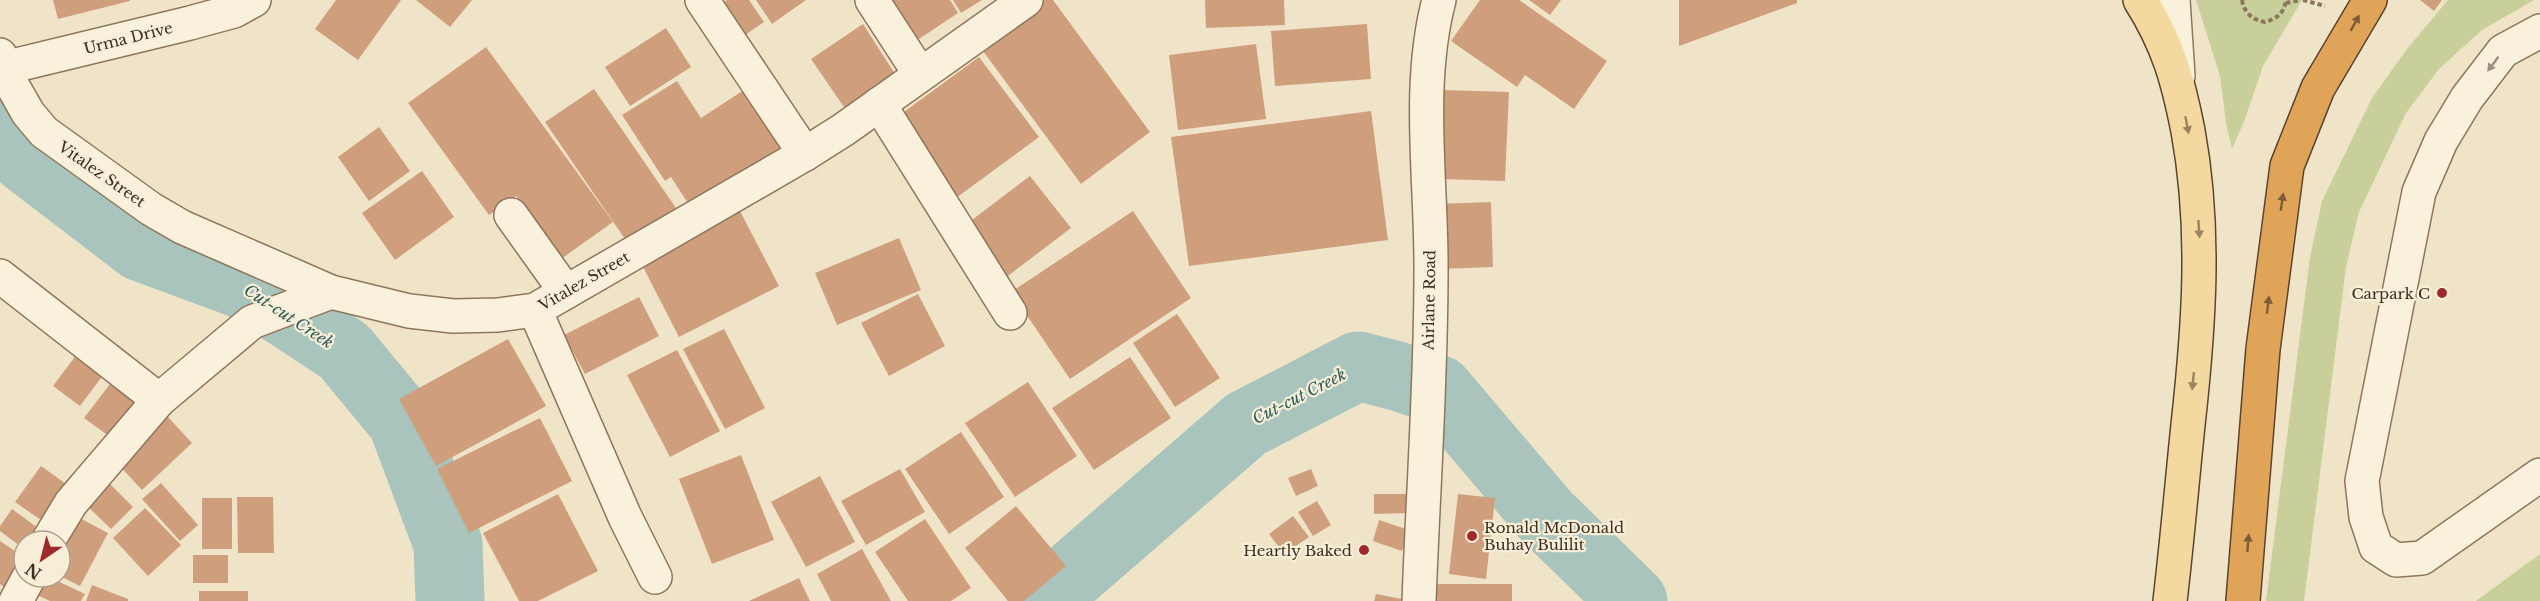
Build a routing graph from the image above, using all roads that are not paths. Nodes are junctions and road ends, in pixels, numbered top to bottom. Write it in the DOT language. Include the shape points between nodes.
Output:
graph roads {
  1 [pos="254,0"];
  2 [pos="702,0"];
  3 [pos="872,0"];
  4 [pos="1026,0"];
  5 [pos="1439,0"];
  6 [pos="2140,0"];
  7 [pos="2174,0"];
  8 [pos="2370,0"];
  9 [pos="2540,31"];
  10 [pos="1,64"];
  11 [pos="920,74"];
  12 [pos="2178,80"];
  13 [pos="879,104"];
  14 [pos="805,154"];
  15 [pos="511,214"];
  16 [pos="0,276"];
  17 [pos="331,292"];
  18 [pos="566,292"];
  19 [pos="535,310"];
  20 [pos="1010,313"];
  21 [pos="159,400"];
  22 [pos="2540,475"];
  23 [pos="55,529"];
  24 [pos="655,577"];
  25 [pos="1419,601"];
  26 [pos="2170,601"];
  27 [pos="2243,601"];
  1 -- 10 [label="street, Urma Drive" via="234,11 190,23"];
  2 -- 14 [label="street"];
  3 -- 11 [label="street"];
  4 -- 11 [label="street, Vitalez Street"];
  5 -- 25 [label="street, Airlane Road" via="1429,63 1431,286"];
  6 -- 12 [label="main road" via="2157,27"];
  7 -- 12 [label="street"];
  27 -- 8 [label="highway, one-way" via="2263,349 2287,166 2318,88"];
  9 -- 22 [label="street, one-way" via="2503,51 2467,98 2441,141 2420,192 2362,481 2366,517 2376,547 2396,560 2422,558"];
  10 -- 17 [label="street, Vitalez Street" via="28,113 44,132 151,209 182,227"];
  11 -- 13 [label="street, Vitalez Street"];
  12 -- 26 [label="main road, one-way" via="2195,170 2200,237 2199,323"];
  13 -- 14 [label="street, Vitalez Street"];
  13 -- 20 [label="street"];
  14 -- 18 [label="street, Vitalez Street"];
  15 -- 18 [label="street"];
  16 -- 21 [label="street"];
  17 -- 19 [label="street, Vitalez Street" via="410,311 453,316"];
  17 -- 21 [label="street" via="252,322"];
  18 -- 19 [label="street, Vitalez Street"];
  19 -- 24 [label="street"];
  21 -- 23 [label="street" via="71,503"];
}
